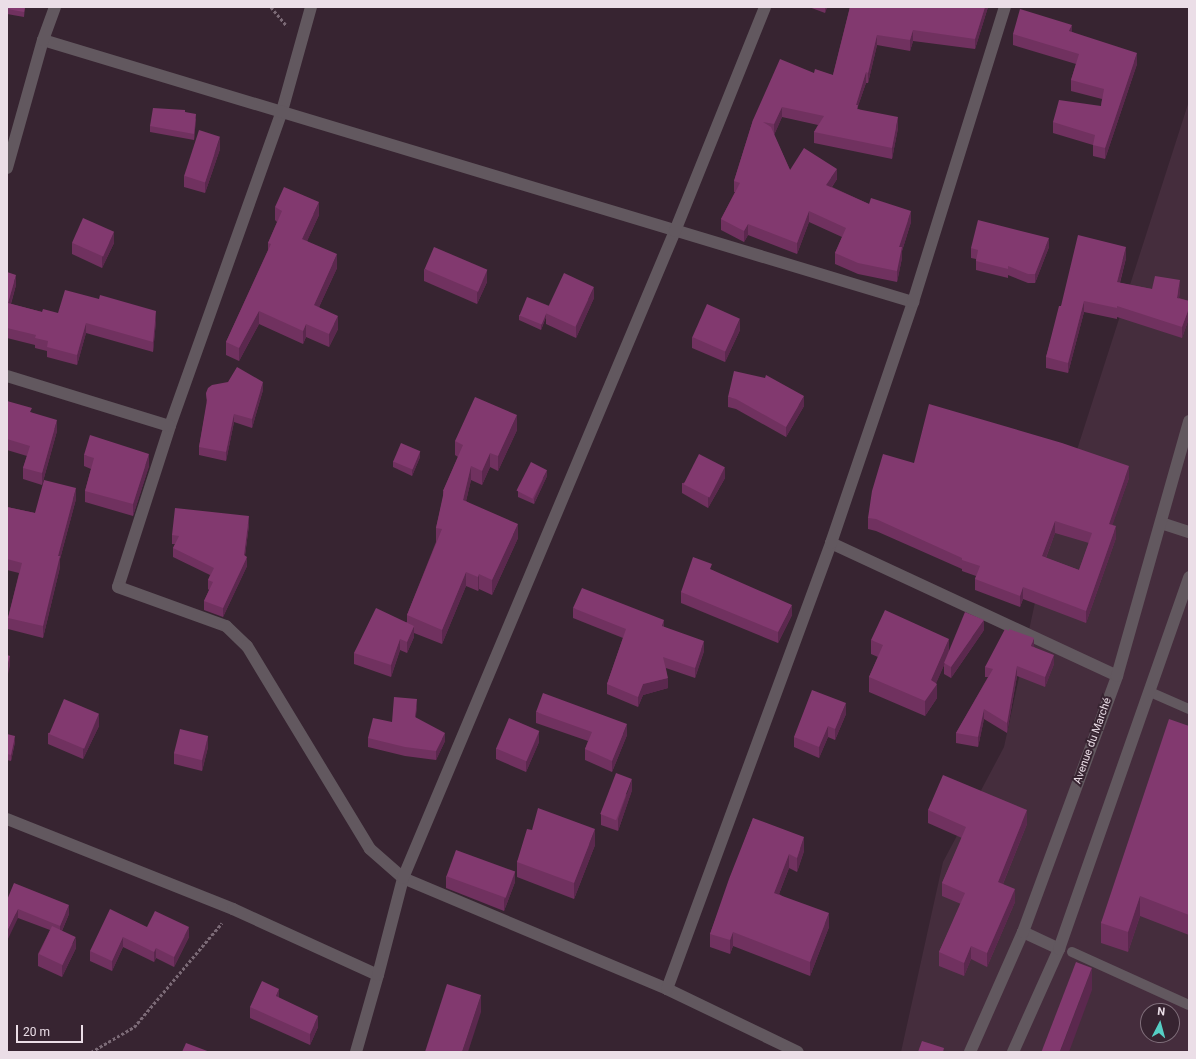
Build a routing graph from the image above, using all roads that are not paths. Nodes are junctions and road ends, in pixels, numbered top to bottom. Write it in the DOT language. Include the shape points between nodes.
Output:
graph roads {
  1 [pos="55,7"];
  2 [pos="311,7"];
  3 [pos="765,7"];
  4 [pos="1005,7"];
  5 [pos="43,40"];
  6 [pos="282,111"];
  7 [pos="7,168"];
  8 [pos="675,231"];
  9 [pos="913,302"];
  10 [pos="7,376"];
  11 [pos="1189,421"];
  12 [pos="170,426"];
  13 [pos="1161,523"];
  14 [pos="1189,532"];
  15 [pos="830,543"];
  16 [pos="1189,577"];
  17 [pos="1117,676"];
  18 [pos="1150,692"];
  19 [pos="1189,709"];
  20 [pos="7,820"];
  21 [pos="403,878"];
  22 [pos="1023,932"];
  23 [pos="1059,949"];
  24 [pos="1072,952"];
  25 [pos="378,975"];
  26 [pos="668,989"];
  27 [pos="1189,1005"];
  28 [pos="356,1052"];
  29 [pos="798,1052"];
  30 [pos="970,1052"];
  31 [pos="1013,1052"];
  1 -- 5 [label="street"];
  2 -- 6 [label="street"];
  3 -- 8 [label="street"];
  4 -- 9 [label="street"];
  5 -- 6 [label="street"];
  5 -- 7 [label="street"];
  6 -- 8 [label="street"];
  6 -- 12 [label="street"];
  8 -- 9 [label="street"];
  8 -- 21 [label="street"];
  9 -- 15 [label="street"];
  10 -- 12 [label="street"];
  11 -- 13 [label="street, Avenue du Marché"];
  12 -- 21 [label="street" via="118,587 226,626 247,646 370,849"];
  13 -- 14 [label="street"];
  13 -- 17 [label="street, Avenue du Marché"];
  15 -- 17 [label="street"];
  15 -- 26 [label="street"];
  16 -- 18 [label="street"];
  17 -- 22 [label="street, Avenue du Marché"];
  18 -- 19 [label="lane"];
  18 -- 23 [label="street"];
  20 -- 25 [label="street" via="234,909"];
  21 -- 25 [label="street"];
  21 -- 26 [label="street"];
  22 -- 23 [label="street"];
  22 -- 30 [label="street, Avenue du Marché"];
  23 -- 31 [label="street"];
  24 -- 27 [label="lane"];
  25 -- 28 [label="street"];
  26 -- 29 [label="street"];
}
